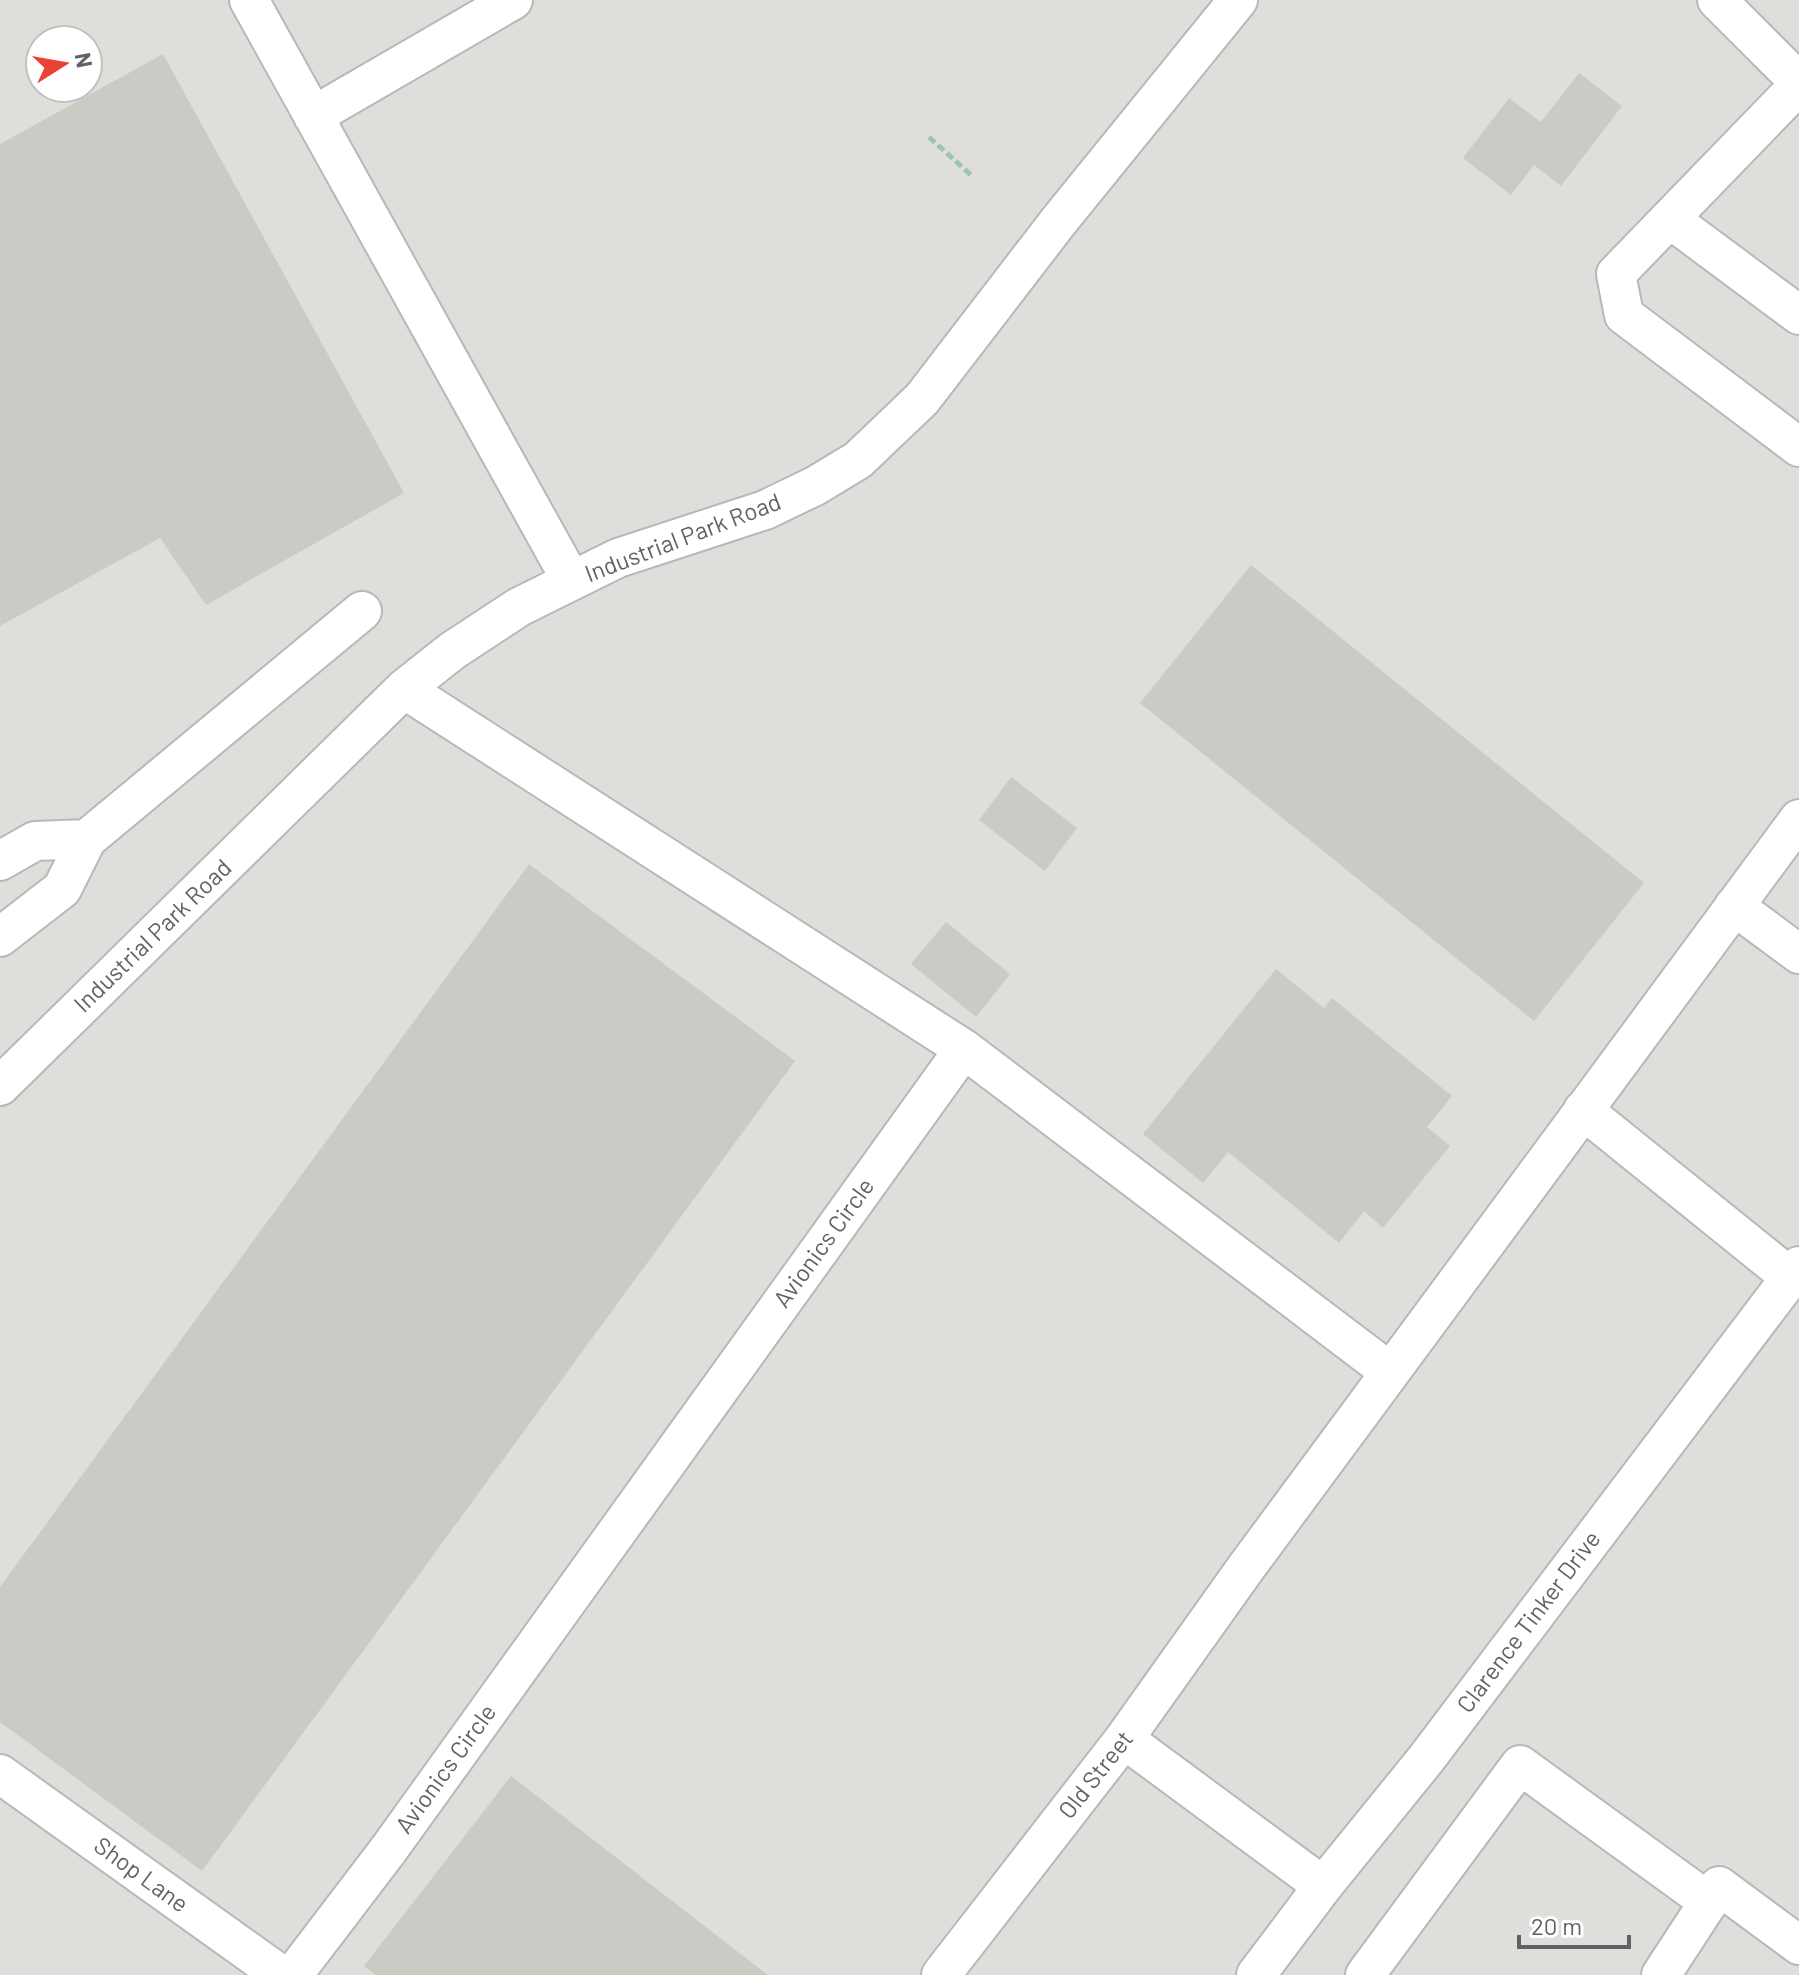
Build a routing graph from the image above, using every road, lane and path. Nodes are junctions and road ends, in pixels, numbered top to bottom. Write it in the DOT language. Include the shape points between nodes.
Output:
graph roads {
  1 [pos="249,0"];
  2 [pos="513,0"];
  3 [pos="1238,0"];
  4 [pos="1717,0"];
  5 [pos="1799,84"];
  6 [pos="313,116"];
  7 [pos="929,137"];
  8 [pos="971,175"];
  9 [pos="1670,219"];
  10 [pos="1799,315"];
  11 [pos="1799,447"];
  12 [pos="571,580"];
  13 [pos="362,611"];
  14 [pos="404,689"];
  15 [pos="1799,819"];
  16 [pos="87,839"];
  17 [pos="0,861"];
  18 [pos="1734,906"];
  19 [pos="0,937"];
  20 [pos="1799,954"];
  21 [pos="964,1049"];
  22 [pos="0,1086"];
  23 [pos="1583,1110"];
  24 [pos="1795,1272"];
  25 [pos="1390,1372"];
  26 [pos="1124,1739"];
  27 [pos="0,1774"];
  28 [pos="1323,1886"];
  29 [pos="1709,1902"];
  30 [pos="1799,1945"];
  31 [pos="281,1975"];
  32 [pos="293,1975"];
  33 [pos="941,1975"];
  34 [pos="1256,1975"];
  35 [pos="1365,1975"];
  36 [pos="1661,1975"];
  1 -- 6 [label="street"];
  2 -- 6 [label="street"];
  3 -- 12 [label="street, Industrial Park Road" via="922,399 858,460 765,510 618,558"];
  4 -- 5 [label="street"];
  5 -- 9 [label="street"];
  6 -- 12 [label="street"];
  7 -- 8 [label="path"];
  9 -- 10 [label="street"];
  9 -- 11 [label="street" via="1616,274 1624,315"];
  12 -- 14 [label="street, Industrial Park Road" via="519,607"];
  13 -- 16 [label="street"];
  14 -- 21 [label="street"];
  14 -- 22 [label="street, Industrial Park Road"];
  15 -- 18 [label="street, Old Street"];
  16 -- 17 [label="street" via="35,841"];
  16 -- 19 [label="street" via="62,889"];
  18 -- 20 [label="street"];
  18 -- 23 [label="street, Old Street"];
  21 -- 25 [label="street"];
  21 -- 32 [label="street, Avionics Circle"];
  23 -- 24 [label="street"];
  23 -- 25 [label="street, Old Street"];
  24 -- 28 [label="street, Clarence Tinker Drive" via="1426,1759"];
  25 -- 26 [label="street, Old Street"];
  26 -- 28 [label="street"];
  26 -- 33 [label="street, Old Street"];
  27 -- 31 [label="street, Shop Lane"];
  28 -- 34 [label="street, Clarence Tinker Drive"];
  29 -- 30 [label="street" via="1719,1886"];
  29 -- 35 [label="street" via="1520,1765"];
  29 -- 36 [label="street"];
}
